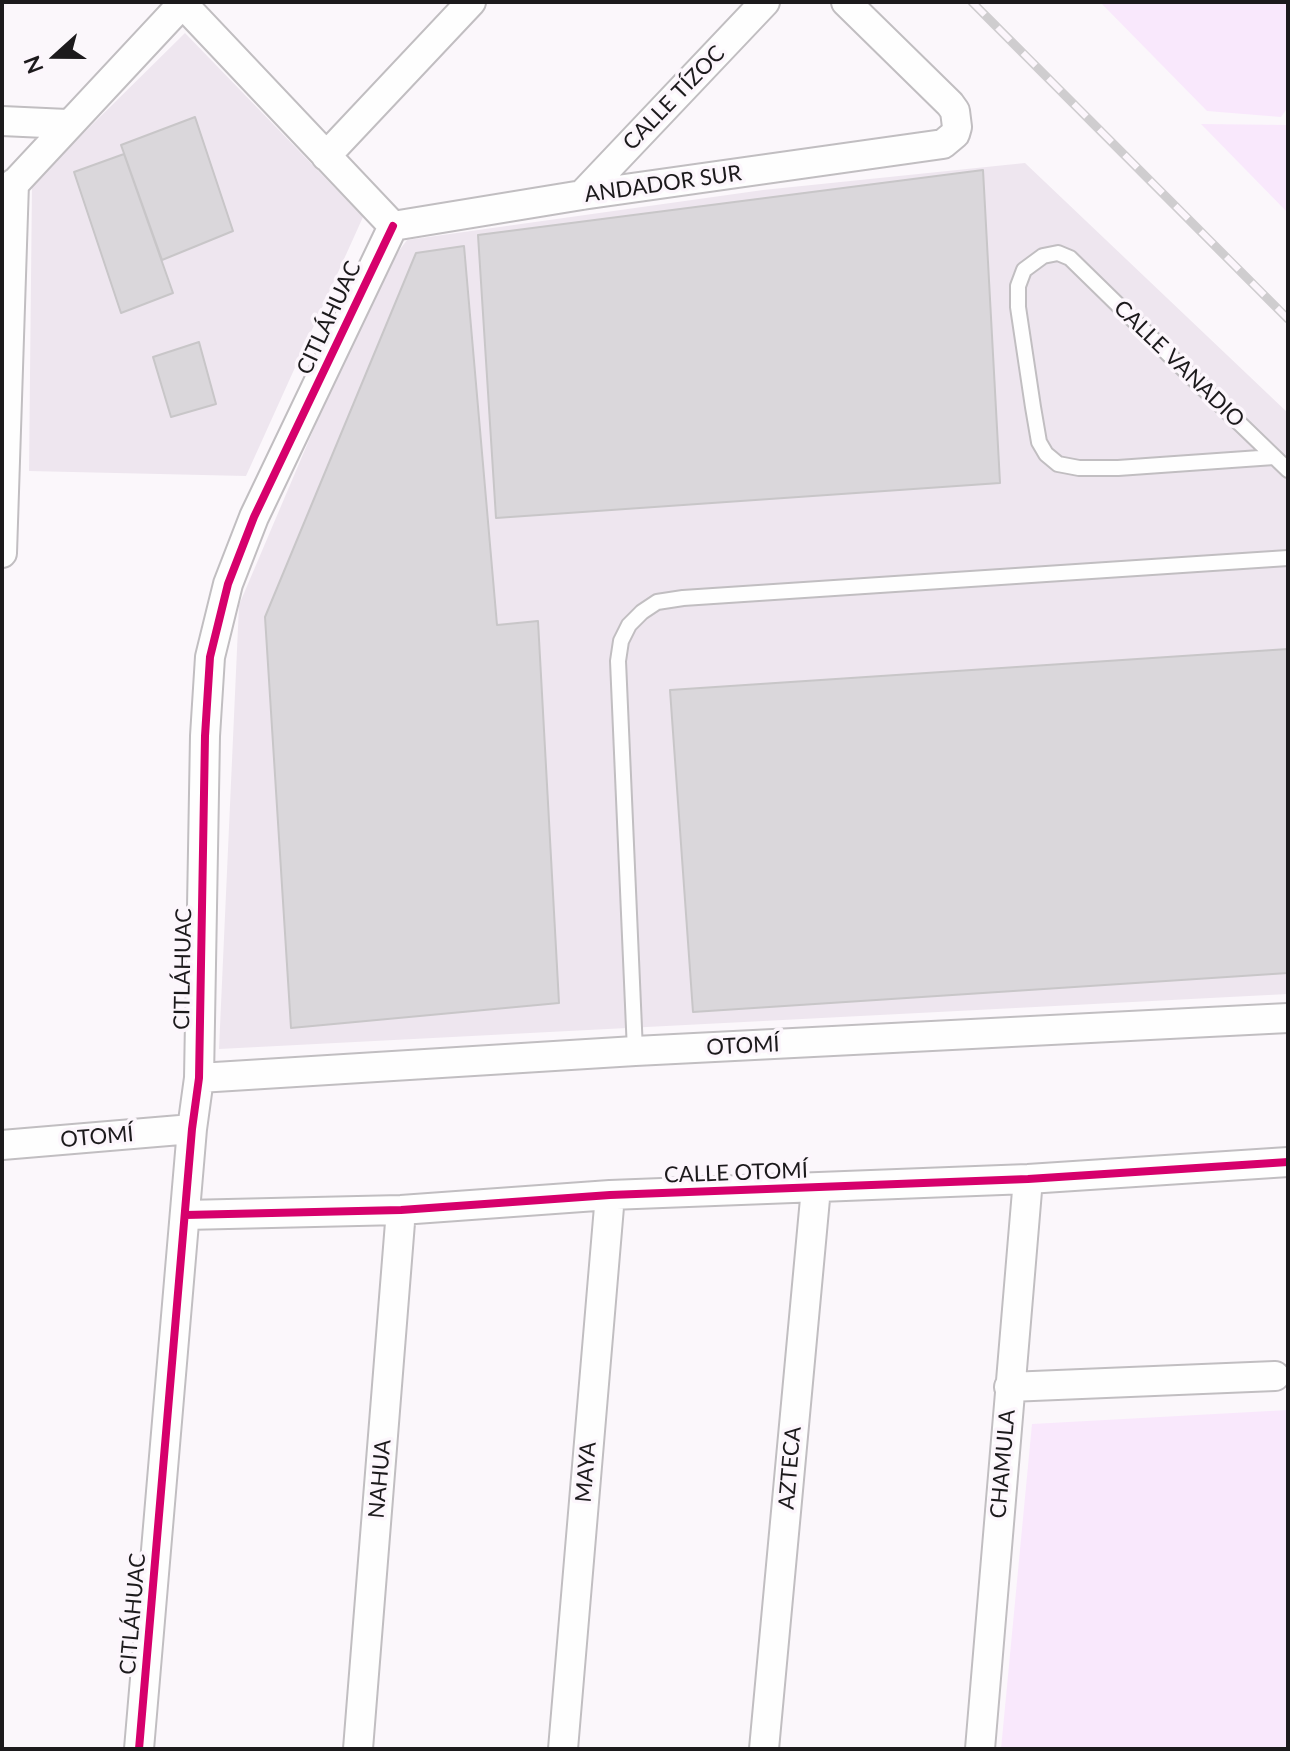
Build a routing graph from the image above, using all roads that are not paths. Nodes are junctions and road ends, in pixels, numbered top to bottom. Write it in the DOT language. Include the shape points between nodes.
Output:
graph roads {
  1 [pos="183,2"];
  2 [pos="471,2"];
  3 [pos="765,2"];
  4 [pos="846,2"];
  5 [pos="2,121"];
  6 [pos="67,124"];
  7 [pos="326,156"];
  8 [pos="8,190"];
  9 [pos="582,195"];
  10 [pos="393,226"];
  11 [pos="1274,457"];
  12 [pos="1288,470"];
  13 [pos="2,553"];
  14 [pos="1288,558"];
  15 [pos="1288,1018"];
  16 [pos="635,1051"];
  17 [pos="199,1078"];
  18 [pos="192,1129"];
  19 [pos="2,1145"];
  20 [pos="1288,1162"];
  21 [pos="1028,1179"];
  22 [pos="816,1188"];
  23 [pos="610,1195"];
  24 [pos="401,1210"];
  25 [pos="185,1215"];
  26 [pos="1275,1376"];
  27 [pos="1009,1387"];
  28 [pos="139,1749"];
  29 [pos="358,1749"];
  30 [pos="563,1749"];
  31 [pos="764,1749"];
  32 [pos="980,1749"];
  1 -- 6 [label="street"];
  1 -- 7 [label="street"];
  2 -- 7 [label="street"];
  3 -- 9 [label="street, CALLE TÍZOC"];
  4 -- 9 [label="street, ANDADOR SUR" via="955,111 955,134 943,144"];
  5 -- 6 [label="street"];
  6 -- 8 [label="street"];
  7 -- 10 [label="street"];
  8 -- 13 [label="street"];
  9 -- 10 [label="street, ANDADOR SUR"];
  10 -- 17 [label="street, CITLÁHUAC" via="254,517 228,584 210,657"];
  11 -- 11 [label="lane, CALLE VANADIO" via="1070,258 1058,253 1033,261 1024,270 1018,286 1039,442 1058,464 1118,468"];
  11 -- 12 [label="lane, CALLE VANADIO"];
  14 -- 16 [label="lane" via="683,598 657,602 642,612 625,633 618,661"];
  15 -- 16 [label="street, OTOMÍ"];
  16 -- 17 [label="street, OTOMÍ"];
  17 -- 18 [label="street, CITLÁHUAC"];
  18 -- 19 [label="street, OTOMÍ"];
  18 -- 25 [label="street, CITLÁHUAC"];
  20 -- 21 [label="street, CALLE OTOMÍ"];
  21 -- 22 [label="street, CALLE OTOMÍ"];
  21 -- 27 [label="street, CHAMULA"];
  22 -- 23 [label="street, CALLE OTOMÍ"];
  22 -- 31 [label="street, AZTECA"];
  23 -- 24 [label="street, CALLE OTOMÍ"];
  23 -- 30 [label="street, MAYA"];
  24 -- 25 [label="street, CALLE OTOMÍ"];
  24 -- 29 [label="street, NAHUA"];
  25 -- 28 [label="street, CITLÁHUAC"];
  26 -- 27 [label="street"];
  27 -- 32 [label="street, CHAMULA"];
}
